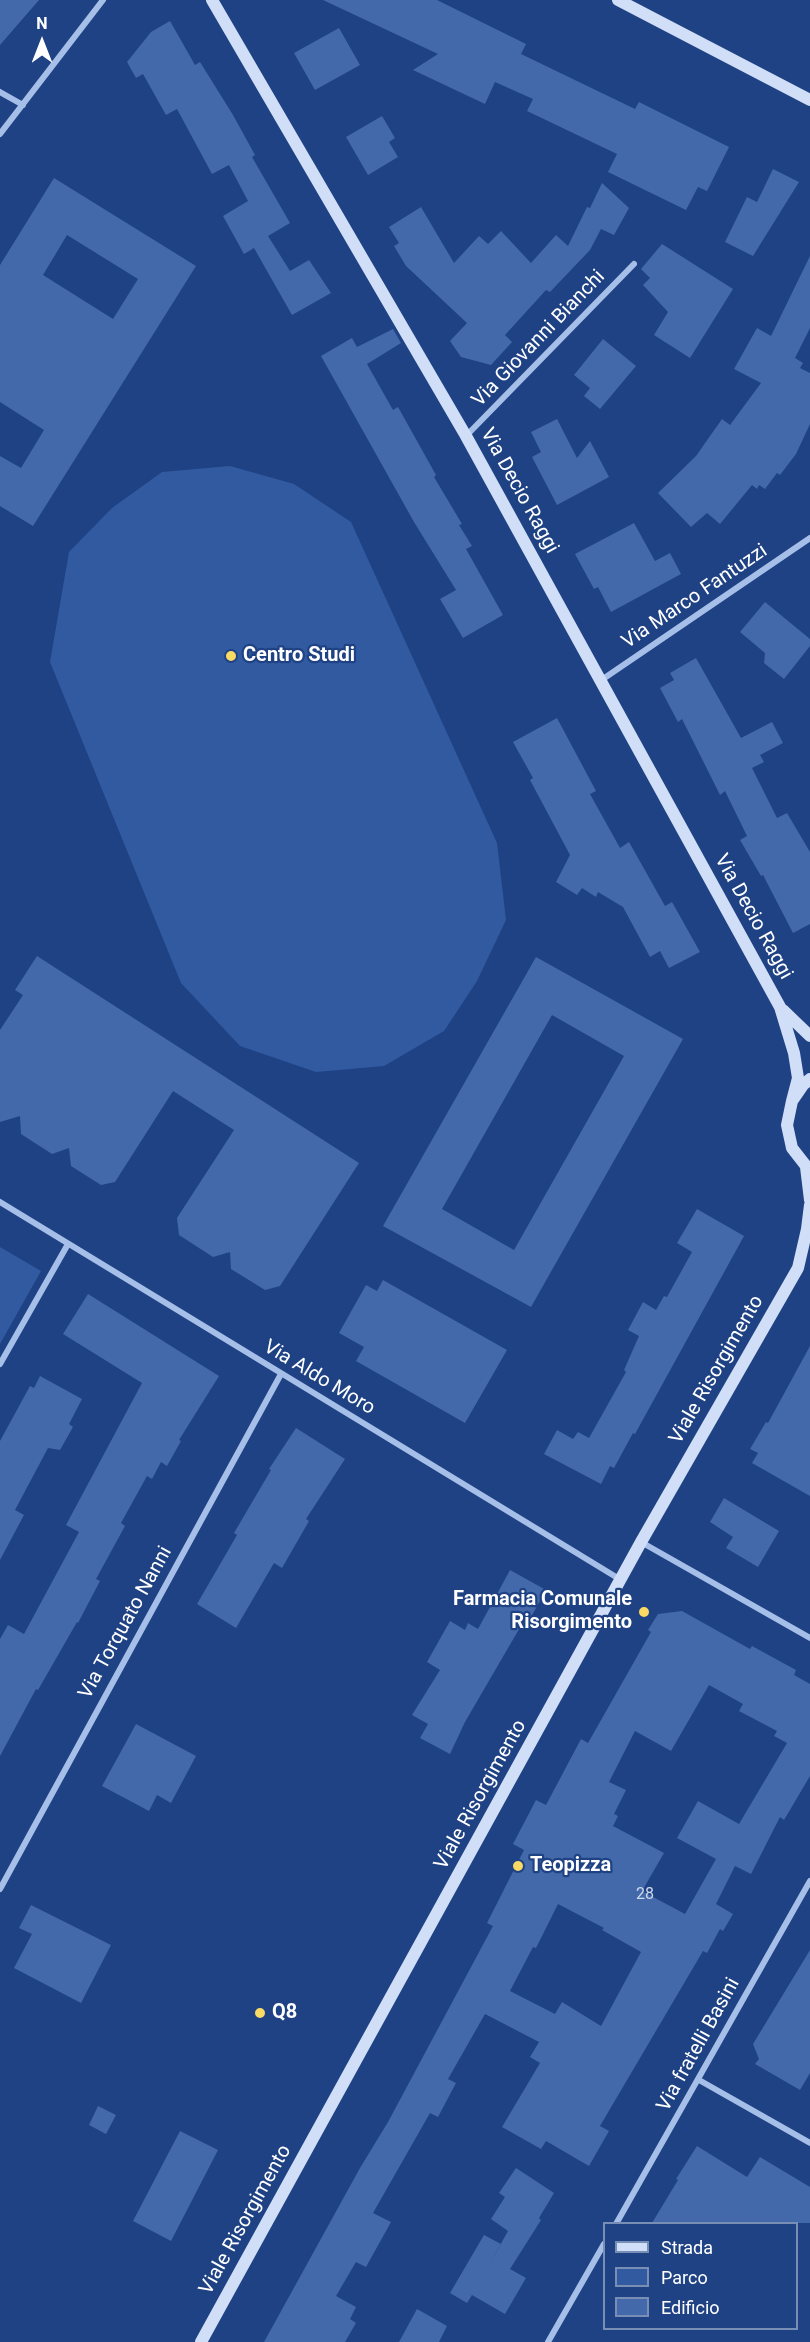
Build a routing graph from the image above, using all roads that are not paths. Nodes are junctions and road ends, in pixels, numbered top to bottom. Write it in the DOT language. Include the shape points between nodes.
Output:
graph roads {
  1 [pos="103,0"];
  2 [pos="212,0"];
  3 [pos="618,0"];
  4 [pos="0,92"];
  5 [pos="810,100"];
  6 [pos="22,105"];
  7 [pos="0,134"];
  8 [pos="634,264"];
  9 [pos="466,436"];
  10 [pos="809,540"];
  11 [pos="600,681"];
  12 [pos="780,1007"];
  13 [pos="810,1036"];
  14 [pos="810,1079"];
  15 [pos="792,1101"];
  16 [pos="808,1169"];
  17 [pos="810,1200"];
  18 [pos="0,1202"];
  19 [pos="810,1205"];
  20 [pos="68,1244"];
  21 [pos="810,1258"];
  22 [pos="798,1268"];
  23 [pos="0,1364"];
  24 [pos="281,1374"];
  25 [pos="641,1542"];
  26 [pos="621,1580"];
  27 [pos="810,1638"];
  28 [pos="810,1881"];
  29 [pos="0,1889"];
  30 [pos="699,2080"];
  31 [pos="810,2143"];
  32 [pos="617,2222"];
  33 [pos="603,2246"];
  34 [pos="201,2342"];
  35 [pos="548,2342"];
  1 -- 6 [label="street"];
  2 -- 9 [label="street, Via Decio Raggi"];
  3 -- 5 [label="street"];
  4 -- 6 [label="street"];
  6 -- 7 [label="street"];
  8 -- 9 [label="street, Via Giovanni Bianchi"];
  9 -- 11 [label="street, Via Decio Raggi"];
  10 -- 11 [label="street, Via Marco Fantuzzi"];
  11 -- 12 [label="street, Via Decio Raggi"];
  12 -- 13 [label="street, Via Decio Raggi"];
  12 -- 15 [label="street, Via Decio Raggi" via="798,1078"];
  14 -- 15 [label="street"];
  15 -- 16 [label="street, Via Decio Raggi" via="788,1136"];
  16 -- 17 [label="street"];
  18 -- 20 [label="street, Via Aldo Moro"];
  19 -- 22 [label="street, Viale Risorgimento"];
  20 -- 23 [label="street"];
  20 -- 24 [label="street, Via Aldo Moro"];
  21 -- 22 [label="street, Viale Risorgimento"];
  22 -- 25 [label="street, Viale Risorgimento"];
  24 -- 26 [label="street, Via Aldo Moro"];
  24 -- 29 [label="street, Via Torquato Nanni"];
  25 -- 26 [label="street, Viale Risorgimento"];
  25 -- 27 [label="street"];
  26 -- 34 [label="street, Viale Risorgimento"];
  28 -- 30 [label="street, Via fratelli Basini"];
  30 -- 31 [label="street"];
  30 -- 32 [label="street, Via fratelli Basini"];
  33 -- 35 [label="street"];
}
